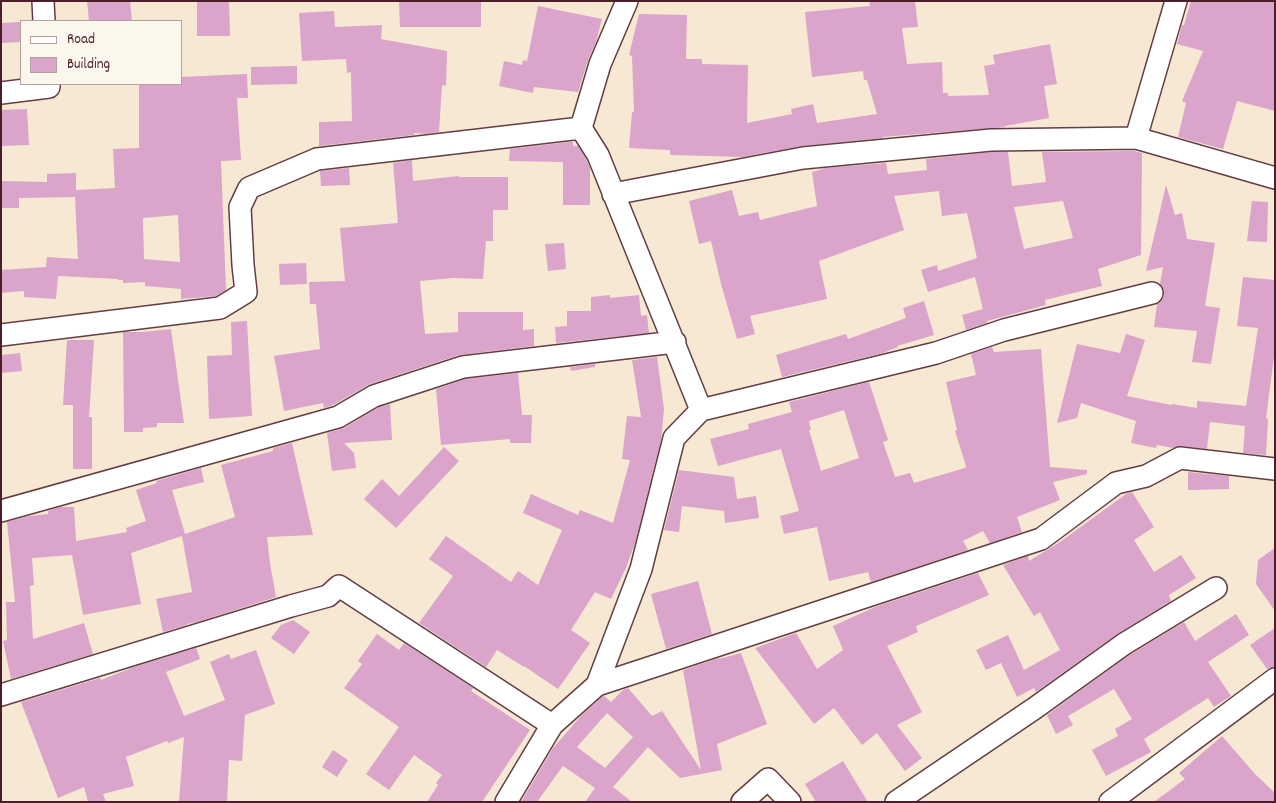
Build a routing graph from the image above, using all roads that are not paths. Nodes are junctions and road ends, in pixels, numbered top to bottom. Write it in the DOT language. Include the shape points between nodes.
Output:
graph roads {
  1 [pos="43,1"];
  2 [pos="627,1"];
  3 [pos="1176,1"];
  4 [pos="44,20"];
  5 [pos="49,85"];
  6 [pos="1,93"];
  7 [pos="581,128"];
  8 [pos="1136,138"];
  9 [pos="1275,178"];
  10 [pos="614,194"];
  11 [pos="1152,293"];
  12 [pos="1,335"];
  13 [pos="674,342"];
  14 [pos="701,410"];
  15 [pos="1275,469"];
  16 [pos="1,511"];
  17 [pos="1216,588"];
  18 [pos="1275,679"];
  19 [pos="597,685"];
  20 [pos="1,695"];
  21 [pos="552,726"];
  22 [pos="506,802"];
  23 [pos="742,802"];
  24 [pos="790,802"];
  25 [pos="896,802"];
  26 [pos="1110,802"];
  1 -- 4 [label="street"];
  2 -- 7 [label="street" via="600,64"];
  3 -- 8 [label="street"];
  5 -- 6 [label="street"];
  7 -- 10 [label="street" via="598,155"];
  7 -- 12 [label="street" via="318,159 249,188 240,207 246,292 220,308"];
  8 -- 9 [label="street"];
  8 -- 10 [label="street" via="991,140 803,158"];
  10 -- 13 [label="street"];
  11 -- 14 [label="street" via="1004,330 936,353"];
  13 -- 14 [label="street"];
  13 -- 16 [label="street" via="463,367 374,396 338,417"];
  14 -- 19 [label="street" via="674,438 641,569"];
  15 -- 19 [label="street" via="1180,458 1146,476 1116,483 1042,539"];
  17 -- 25 [label="street" via="1124,644"];
  18 -- 26 [label="street"];
  19 -- 21 [label="street"];
  20 -- 21 [label="street" via="328,596 339,586"];
  21 -- 22 [label="street"];
  23 -- 24 [label="street" via="768,779"];
}
